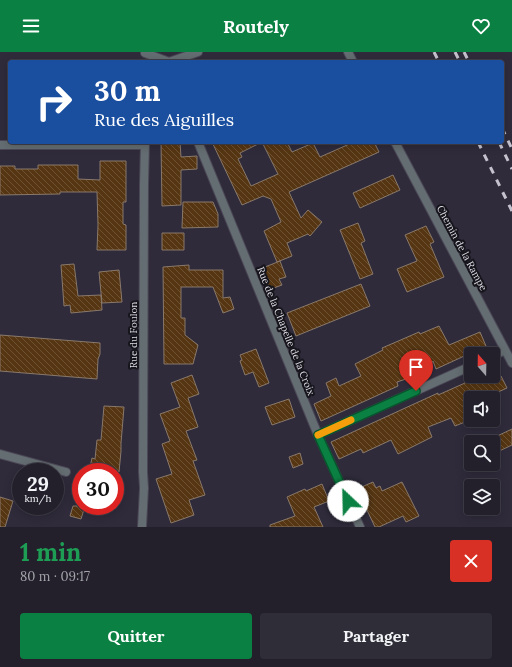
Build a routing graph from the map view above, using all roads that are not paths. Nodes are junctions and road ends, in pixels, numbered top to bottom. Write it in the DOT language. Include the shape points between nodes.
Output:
graph roads {
  1 [pos="198,52"];
  2 [pos="145,53"];
  3 [pos="164,60"];
  4 [pos="175,60"];
  5 [pos="145,144"];
  6 [pos="199,144"];
  7 [pos="396,144"];
  8 [pos="0,145"];
  9 [pos="505,350"];
  10 [pos="500,352"];
  11 [pos="512,364"];
  12 [pos="464,369"];
  13 [pos="318,435"];
  14 [pos="0,454"];
  15 [pos="66,472"];
  16 [pos="142,527"];
  17 [pos="360,527"];
  1 -- 4 [label="street"];
  2 -- 3 [label="street"];
  5 -- 8 [label="street"];
  5 -- 16 [label="street, Rue du Foulon"];
  6 -- 13 [label="street, Rue de la Chapelle de la Croix"];
  7 -- 9 [label="street, Chemin de la Rampe"];
  9 -- 10 [label="street"];
  9 -- 11 [label="street, Chemin de la Rampe"];
  12 -- 13 [label="street"];
  13 -- 17 [label="street, Rue de la Chapelle de la Croix"];
  14 -- 15 [label="street"];
}
